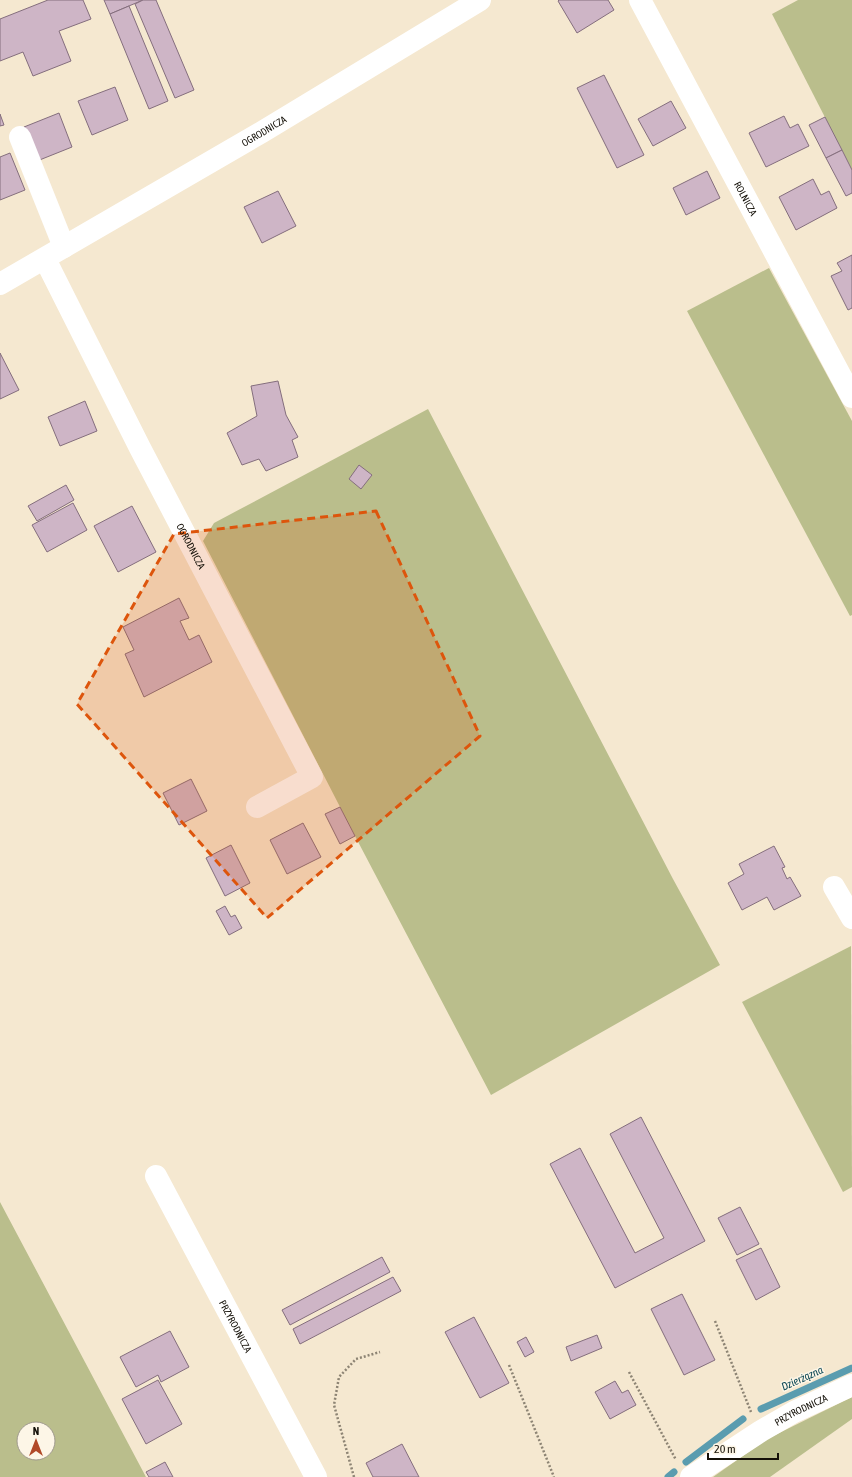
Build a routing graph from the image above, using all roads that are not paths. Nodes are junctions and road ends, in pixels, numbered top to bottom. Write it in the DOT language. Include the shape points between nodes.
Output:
graph roads {
  1 [pos="480,0"];
  2 [pos="640,0"];
  3 [pos="20,137"];
  4 [pos="64,247"];
  5 [pos="45,259"];
  6 [pos="0,284"];
  7 [pos="852,398"];
  8 [pos="257,806"];
  9 [pos="834,887"];
  10 [pos="852,918"];
  11 [pos="156,1176"];
  12 [pos="852,1384"];
  13 [pos="685,1471"];
  14 [pos="316,1477"];
  1 -- 4 [label="street, OGRODNICZA" via="262,132"];
  2 -- 7 [label="street, ROLNICZA"];
  3 -- 4 [label="street"];
  4 -- 5 [label="street, OGRODNICZA"];
  5 -- 6 [label="street, OGRODNICZA"];
  5 -- 8 [label="street, OGRODNICZA" via="140,448 312,777"];
  9 -- 10 [label="street"];
  11 -- 14 [label="street, PRZYRODNICZA"];
  12 -- 13 [label="street, PRZYRODNICZA"];
}
